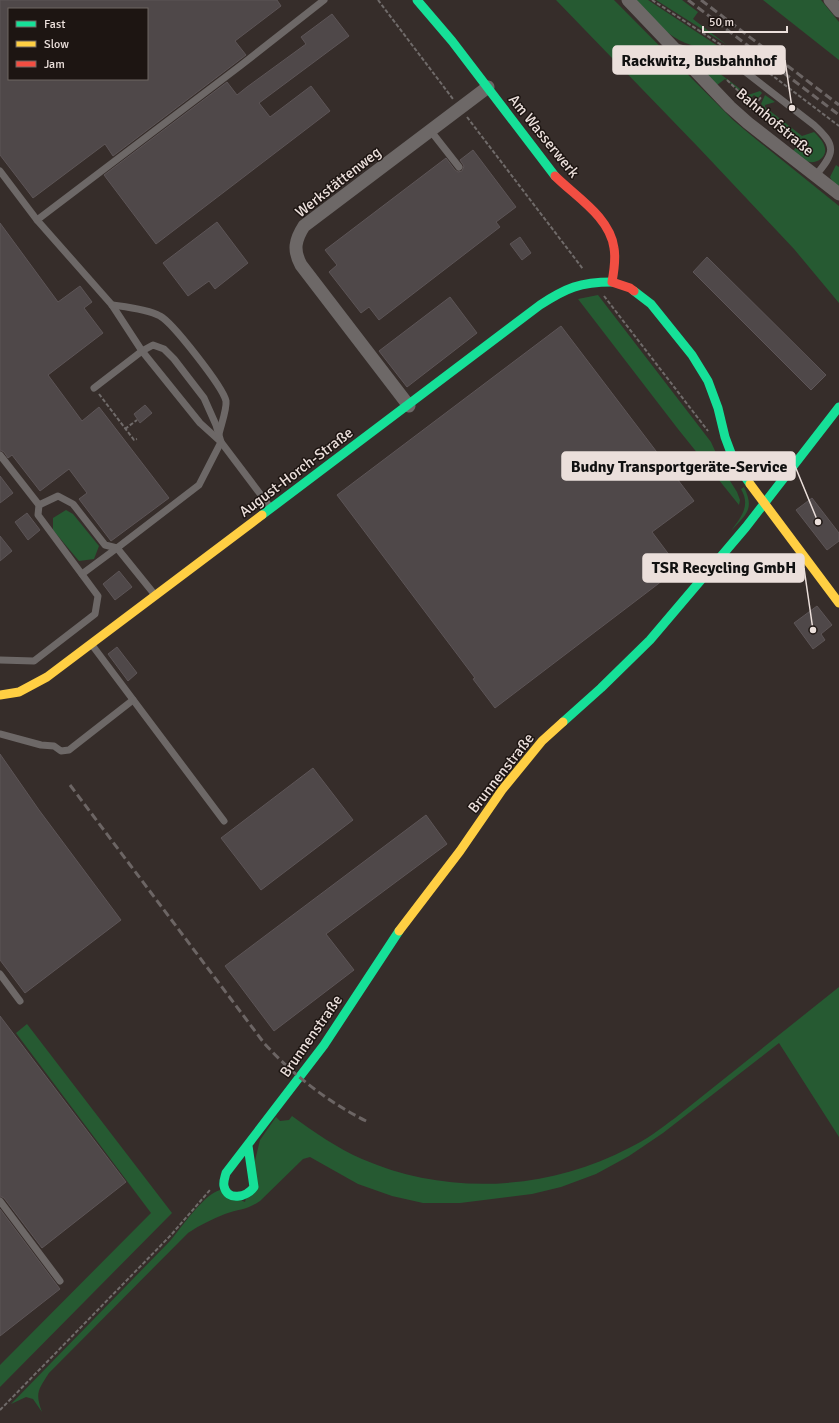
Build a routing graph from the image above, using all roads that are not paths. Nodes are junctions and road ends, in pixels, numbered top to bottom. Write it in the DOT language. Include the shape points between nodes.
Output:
graph roads {
  1 [pos="418,0"];
  2 [pos="628,0"];
  3 [pos="830,0"];
  4 [pos="321,1"];
  5 [pos="839,11"];
  6 [pos="670,46"];
  7 [pos="488,87"];
  8 [pos="430,130"];
  9 [pos="459,167"];
  10 [pos="0,171"];
  11 [pos="815,176"];
  12 [pos="839,194"];
  13 [pos="37,220"];
  14 [pos="612,282"];
  15 [pos="112,305"];
  16 [pos="142,351"];
  17 [pos="94,388"];
  18 [pos="409,406"];
  19 [pos="839,407"];
  20 [pos="200,424"];
  21 [pos="216,425"];
  22 [pos="219,434"];
  23 [pos="221,442"];
  24 [pos="0,454"];
  25 [pos="764,504"];
  26 [pos="39,505"];
  27 [pos="271,509"];
  28 [pos="117,548"];
  29 [pos="82,574"];
  30 [pos="155,595"];
  31 [pos="839,603"];
  32 [pos="91,644"];
  33 [pos="0,660"];
  34 [pos="0,695"];
  35 [pos="133,700"];
  36 [pos="0,734"];
  37 [pos="224,821"];
  38 [pos="0,974"];
  39 [pos="20,1001"];
  40 [pos="248,1146"];
  41 [pos="0,1201"];
  42 [pos="60,1281"];
  1 -- 7 [label="street, Am Wasserwerk"];
  2 -- 6 [label="street, Bahnhofstraße"];
  3 -- 5 [label="street"];
  4 -- 13 [label="lane" via="240,66"];
  6 -- 11 [label="street, Bahnhofstraße" via="748,124"];
  6 -- 11 [label="lane" via="724,59 734,64 814,125 825,135 831,146 831,153 825,165"];
  7 -- 8 [label="street, Werkstättenweg"];
  7 -- 14 [label="street, Am Wasserwerk" via="549,169 600,218 615,248"];
  8 -- 9 [label="lane"];
  8 -- 18 [label="street, Werkstättenweg" via="304,226 297,236 296,247 301,265"];
  10 -- 13 [label="lane"];
  11 -- 12 [label="street, Bahnhofstraße"];
  13 -- 15 [label="lane"];
  14 -- 18 [label="street, August-Horch-Straße" via="593,281 563,290"];
  14 -- 25 [label="street" via="630,288 651,304 692,355 708,382 731,453"];
  15 -- 16 [label="lane"];
  15 -- 22 [label="lane" via="135,308 160,316 171,324 219,386 226,402"];
  16 -- 17 [label="lane"];
  16 -- 20 [label="lane"];
  16 -- 21 [label="lane" via="153,345 164,349 174,359 204,398"];
  18 -- 27 [label="street, August-Horch-Straße"];
  19 -- 25 [label="street, Brunnenstraße"];
  20 -- 21 [label="lane" via="209,421"];
  20 -- 23 [label="lane"];
  21 -- 22 [label="lane"];
  22 -- 23 [label="lane"];
  23 -- 27 [label="lane"];
  23 -- 28 [label="lane" via="199,485"];
  24 -- 26 [label="lane"];
  25 -- 31 [label="street"];
  25 -- 40 [label="street, Brunnenstraße" via="650,640 542,741 524,762 398,933 324,1045"];
  26 -- 28 [label="lane" via="58,496 73,504 105,545"];
  26 -- 29 [label="lane" via="38,515"];
  27 -- 30 [label="street, August-Horch-Straße"];
  28 -- 29 [label="lane"];
  28 -- 30 [label="lane"];
  29 -- 33 [label="lane" via="98,596 95,614 34,662"];
  30 -- 32 [label="street, August-Horch-Straße"];
  32 -- 34 [label="street, August-Horch-Straße" via="33,687"];
  32 -- 35 [label="lane"];
  35 -- 36 [label="lane" via="69,750 60,751 54,746"];
  35 -- 37 [label="lane"];
  38 -- 39 [label="lane"];
  40 -- 40 [label="street, Brunnenstraße" via="226,1173 224,1185 229,1193 239,1197 249,1194 254,1186"];
  41 -- 42 [label="lane"];
}
